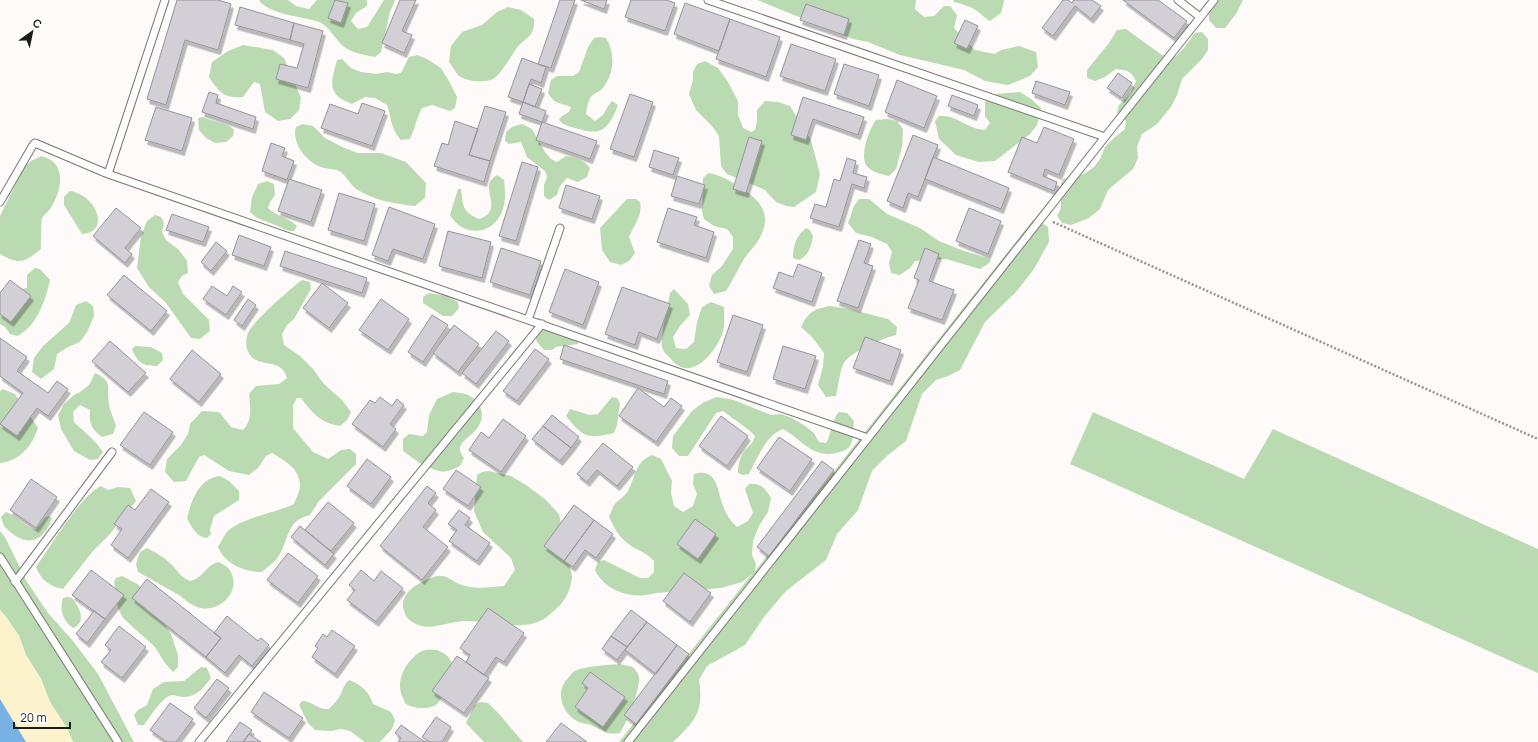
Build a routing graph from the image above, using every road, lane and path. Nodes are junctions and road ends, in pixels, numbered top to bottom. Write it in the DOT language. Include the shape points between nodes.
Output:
graph roads {
  1 [pos="165,0"];
  2 [pos="708,0"];
  3 [pos="1178,0"];
  4 [pos="1214,0"];
  5 [pos="1200,17"];
  6 [pos="1106,136"];
  7 [pos="108,174"];
  8 [pos="0,202"];
  9 [pos="1042,217"];
  10 [pos="560,228"];
  11 [pos="528,320"];
  12 [pos="542,324"];
  13 [pos="868,438"];
  14 [pos="1538,439"];
  15 [pos="112,452"];
  16 [pos="0,557"];
  17 [pos="16,582"];
  18 [pos="118,742"];
  19 [pos="199,742"];
  20 [pos="628,742"];
  1 -- 7 [label="lane"];
  2 -- 6 [label="lane"];
  3 -- 5 [label="lane"];
  4 -- 5 [label="lane"];
  5 -- 6 [label="lane"];
  6 -- 9 [label="lane"];
  7 -- 8 [label="lane" via="35,143"];
  7 -- 11 [label="lane"];
  9 -- 13 [label="lane"];
  9 -- 14 [label="path"];
  10 -- 11 [label="lane"];
  11 -- 12 [label="lane"];
  12 -- 13 [label="lane"];
  12 -- 19 [label="lane"];
  13 -- 20 [label="lane"];
  15 -- 17 [label="lane"];
  16 -- 17 [label="lane"];
  17 -- 18 [label="lane"];
}
